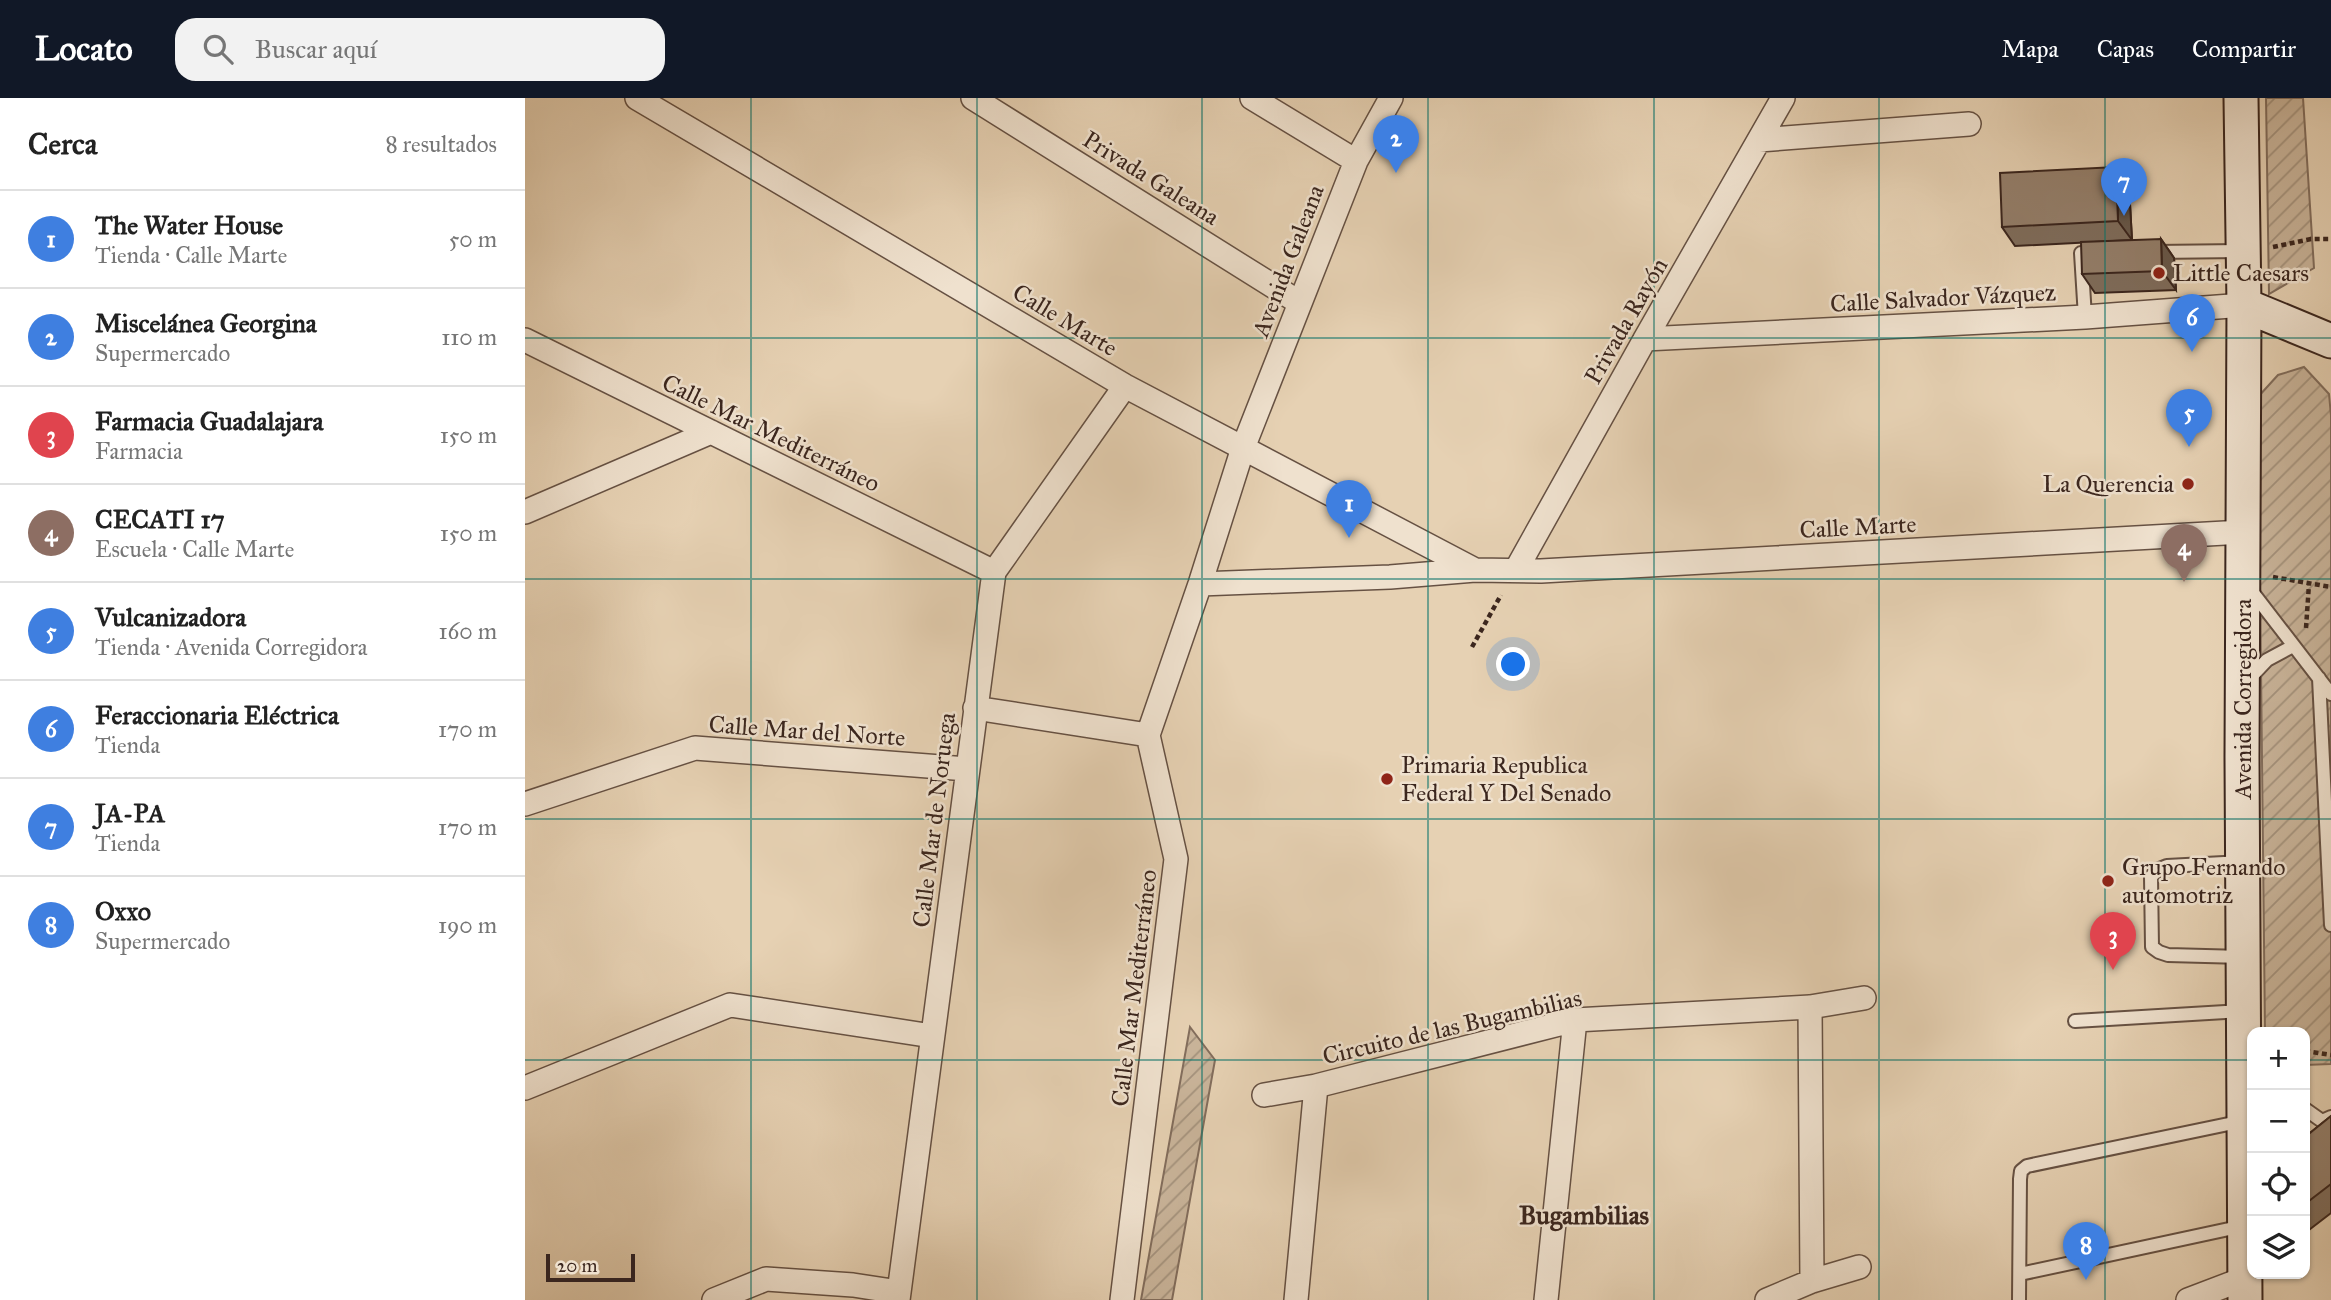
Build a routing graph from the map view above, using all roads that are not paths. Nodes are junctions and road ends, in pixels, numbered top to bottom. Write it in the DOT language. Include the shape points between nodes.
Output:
graph roads {
  1 [pos="637,98"];
  2 [pos="974,98"];
  3 [pos="1252,98"];
  4 [pos="1391,98"];
  5 [pos="1783,98"];
  6 [pos="2241,98"];
  7 [pos="1969,124"];
  8 [pos="1759,140"];
  9 [pos="1356,162"];
  10 [pos="2241,247"];
  11 [pos="2134,252"];
  12 [pos="2108,253"];
  13 [pos="1300,303"];
  14 [pos="2244,305"];
  15 [pos="2085,317"];
  16 [pos="1644,339"];
  17 [pos="525,340"];
  18 [pos="2331,341"];
  19 [pos="1125,386"];
  20 [pos="711,432"];
  21 [pos="1243,448"];
  22 [pos="525,512"];
  23 [pos="2243,532"];
  24 [pos="1475,570"];
  25 [pos="1509,570"];
  26 [pos="994,572"];
  27 [pos="2243,574"];
  28 [pos="1200,584"];
  29 [pos="2293,646"];
  30 [pos="2319,678"];
  31 [pos="2242,685"];
  32 [pos="2331,694"];
  33 [pos="975,708"];
  34 [pos="1148,735"];
  35 [pos="967,769"];
  36 [pos="525,804"];
  37 [pos="2243,862"];
  38 [pos="2331,925"];
  39 [pos="2243,957"];
  40 [pos="1864,998"];
  41 [pos="1810,1007"];
  42 [pos="2243,1011"];
  43 [pos="1575,1020"];
  44 [pos="2075,1021"];
  45 [pos="932,1036"];
  46 [pos="2247,1059"];
  47 [pos="2247,1081"];
  48 [pos="1317,1086"];
  49 [pos="525,1088"];
  50 [pos="1264,1095"];
  51 [pos="2310,1113"];
  52 [pos="2331,1117"];
  53 [pos="2243,1121"];
  54 [pos="2243,1226"];
  55 [pos="1859,1267"];
  56 [pos="2020,1274"];
  57 [pos="1812,1281"];
  58 [pos="2244,1289"];
  59 [pos="898,1296"];
  60 [pos="714,1300"];
  61 [pos="1122,1300"];
  62 [pos="1296,1300"];
  63 [pos="1546,1300"];
  64 [pos="1767,1300"];
  65 [pos="2019,1300"];
  66 [pos="2188,1300"];
  1 -- 19 [label="street, Calle Marte"];
  2 -- 13 [label="street, Privada Galeana"];
  3 -- 9 [label="street"];
  4 -- 9 [label="street, Avenida Galeana"];
  5 -- 8 [label="street, Privada Rayón"];
  6 -- 10 [label="main road, Avenida Corregidora"];
  7 -- 8 [label="street"];
  8 -- 16 [label="street, Privada Rayón"];
  9 -- 13 [label="street, Avenida Galeana"];
  10 -- 11 [label="lane"];
  10 -- 14 [label="main road, Avenida Corregidora"];
  12 -- 15 [label="lane" via="2081,253"];
  13 -- 21 [label="street, Avenida Galeana"];
  14 -- 15 [label="street, Calle Salvador Vázquez"];
  14 -- 18 [label="main road"];
  14 -- 23 [label="main road, Avenida Corregidora"];
  15 -- 16 [label="street, Calle Salvador Vázquez"];
  16 -- 25 [label="street, Privada Rayón"];
  17 -- 20 [label="street, Calle Mar Mediterráneo"];
  19 -- 21 [label="street, Calle Marte"];
  19 -- 26 [label="street, Calle Mar de Noruega"];
  20 -- 22 [label="street"];
  20 -- 26 [label="street, Calle Mar Mediterráneo"];
  21 -- 24 [label="street, Calle Marte"];
  21 -- 28 [label="street"];
  23 -- 25 [label="street, Calle Marte"];
  23 -- 27 [label="main road, Avenida Corregidora"];
  24 -- 25 [label="street, Calle Marte"];
  24 -- 28 [label="street, Calle Marte"];
  26 -- 33 [label="street, Calle Mar de Noruega"];
  27 -- 29 [label="lane"];
  27 -- 31 [label="main road, Avenida Corregidora"];
  28 -- 34 [label="street"];
  29 -- 30 [label="lane"];
  29 -- 31 [label="lane" via="2267,660"];
  30 -- 32 [label="lane"];
  30 -- 38 [label="lane"];
  31 -- 37 [label="main road, Avenida Corregidora"];
  33 -- 34 [label="street"];
  33 -- 35 [label="street, Calle Mar de Noruega"];
  34 -- 61 [label="street, Calle Mar Mediterráneo" via="1176,859"];
  35 -- 36 [label="street, Calle Mar del Norte" via="695,748"];
  35 -- 45 [label="street, Calle Mar de Noruega"];
  37 -- 39 [label="main road, Avenida Corregidora"];
  37 -- 39 [label="lane" via="2167,866 2151,877 2152,947 2168,955"];
  39 -- 42 [label="main road, Avenida Corregidora"];
  40 -- 41 [label="street, Circuito de las Bugambilias"];
  41 -- 43 [label="street, Circuito de las Bugambilias"];
  41 -- 57 [label="street"];
  42 -- 44 [label="lane"];
  42 -- 46 [label="main road, Avenida Corregidora"];
  43 -- 48 [label="street, Circuito de las Bugambilias"];
  43 -- 63 [label="street"];
  45 -- 49 [label="street" via="730,1005"];
  45 -- 59 [label="street, Calle Mar de Noruega"];
  47 -- 53 [label="main road, Avenida Corregidora"];
  48 -- 50 [label="street, Circuito de las Bugambilias"];
  48 -- 62 [label="street, Circuito de las Bugambilias"];
  51 -- 52 [label="lane" via="2322,1121"];
  53 -- 54 [label="main road, Avenida Corregidora"];
  53 -- 56 [label="lane" via="2027,1166 2019,1179"];
  54 -- 56 [label="lane"];
  54 -- 58 [label="main road, Avenida Corregidora"];
  55 -- 57 [label="street"];
  56 -- 65 [label="lane"];
  57 -- 64 [label="street"];
  58 -- 66 [label="street"];
  59 -- 60 [label="street" via="853,1284 766,1279"];
}
